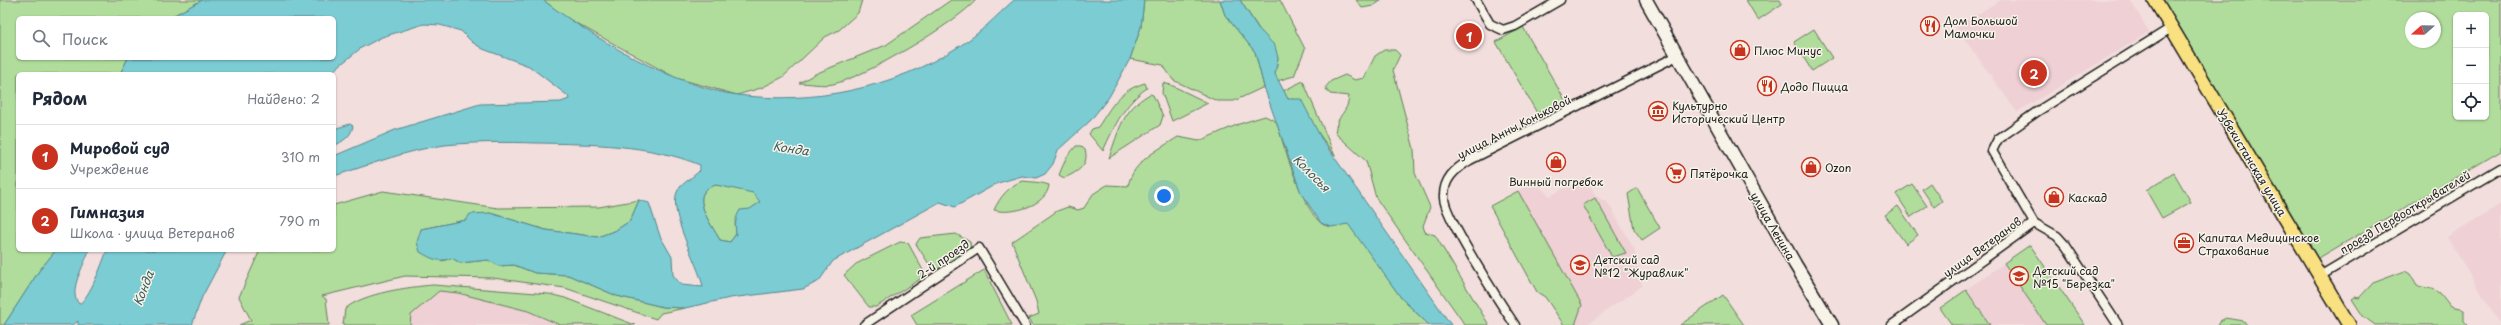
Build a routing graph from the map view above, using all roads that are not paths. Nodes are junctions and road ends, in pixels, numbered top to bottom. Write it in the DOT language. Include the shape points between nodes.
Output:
graph roads {
  1 [pos="1476,0"];
  2 [pos="1560,0"];
  3 [pos="1646,0"];
  4 [pos="2155,0"];
  5 [pos="2171,28"];
  6 [pos="1677,56"];
  7 [pos="2501,168"];
  8 [pos="2034,223"];
  9 [pos="2320,276"];
  10 [pos="864,325"];
  11 [pos="1025,325"];
  12 [pos="1515,325"];
  13 [pos="1832,325"];
  14 [pos="1892,325"];
  15 [pos="2118,325"];
  16 [pos="2349,325"];
  1 -- 2 [label="street" via="1490,24 1503,30 1515,26"];
  3 -- 6 [label="main road, улица Ленина"];
  4 -- 5 [label="main road, Узбекистанская улица"];
  5 -- 8 [label="street, улица Ветеранов" via="2056,99 1995,142 1992,151 1994,157"];
  5 -- 9 [label="main road, Узбекистанская улица"];
  6 -- 12 [label="street, улица Анны Коньковой" via="1470,160 1449,177 1444,190 1446,207"];
  6 -- 13 [label="main road, улица Ленина"];
  7 -- 9 [label="street, проезд Первооткрывателей"];
  8 -- 14 [label="street, улица Ветеранов"];
  8 -- 15 [label="street" via="2057,236 2066,246"];
  9 -- 16 [label="main road, Узбекистанская улица"];
  10 -- 11 [label="street, 2-й проезд" via="979,248"];
}
